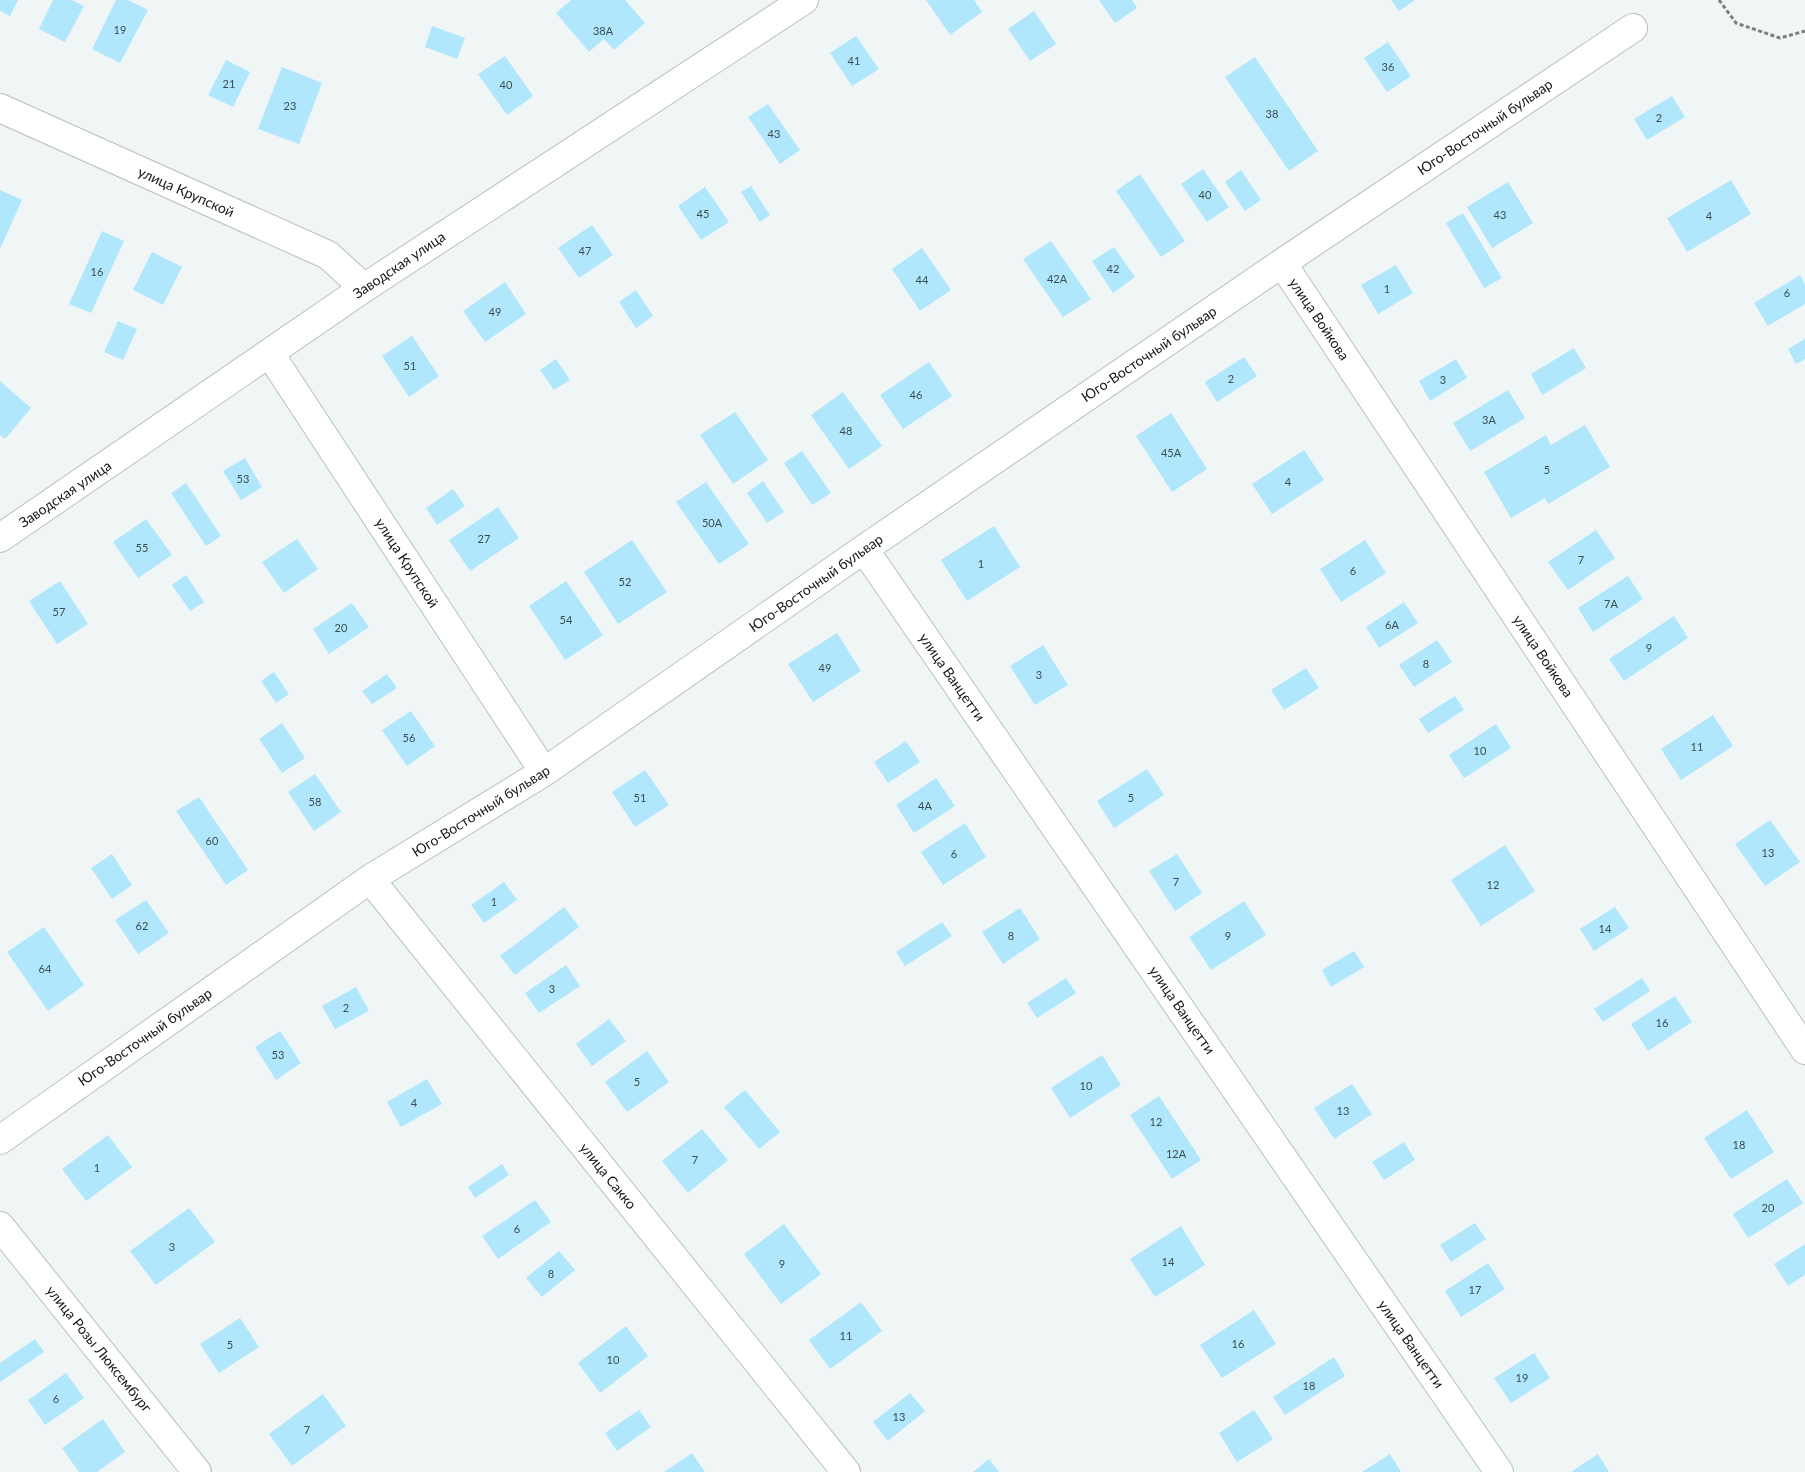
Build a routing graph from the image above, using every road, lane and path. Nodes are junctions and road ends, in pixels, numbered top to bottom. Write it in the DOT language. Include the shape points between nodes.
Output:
graph roads {
  1 [pos="804,0"];
  2 [pos="1719,0"];
  3 [pos="1633,28"];
  4 [pos="1805,31"];
  5 [pos="0,108"];
  6 [pos="1282,263"];
  7 [pos="364,288"];
  8 [pos="270,354"];
  9 [pos="0,538"];
  10 [pos="864,549"];
  11 [pos="544,772"];
  12 [pos="370,879"];
  13 [pos="1805,1050"];
  14 [pos="0,1140"];
  15 [pos="0,1226"];
  16 [pos="197,1472"];
  17 [pos="846,1472"];
  18 [pos="1499,1472"];
  1 -- 7 [label="street, Заводская улица"];
  2 -- 4 [label="path" via="1736,23 1780,38"];
  3 -- 6 [label="street, Юго-Восточный бульвар"];
  5 -- 7 [label="street, улица Крупской" via="328,256"];
  6 -- 10 [label="street, Юго-Восточный бульвар"];
  6 -- 13 [label="street, улица Войкова"];
  7 -- 8 [label="street, Заводская улица"];
  8 -- 9 [label="street, Заводская улица"];
  8 -- 11 [label="street, улица Крупской"];
  10 -- 11 [label="street, Юго-Восточный бульвар"];
  10 -- 18 [label="street, улица Ванцетти"];
  11 -- 12 [label="street, Юго-Восточный бульвар"];
  12 -- 14 [label="street, Юго-Восточный бульвар"];
  12 -- 17 [label="street, улица Сакко"];
  15 -- 16 [label="street, улица Розы Люксембург"];
}
